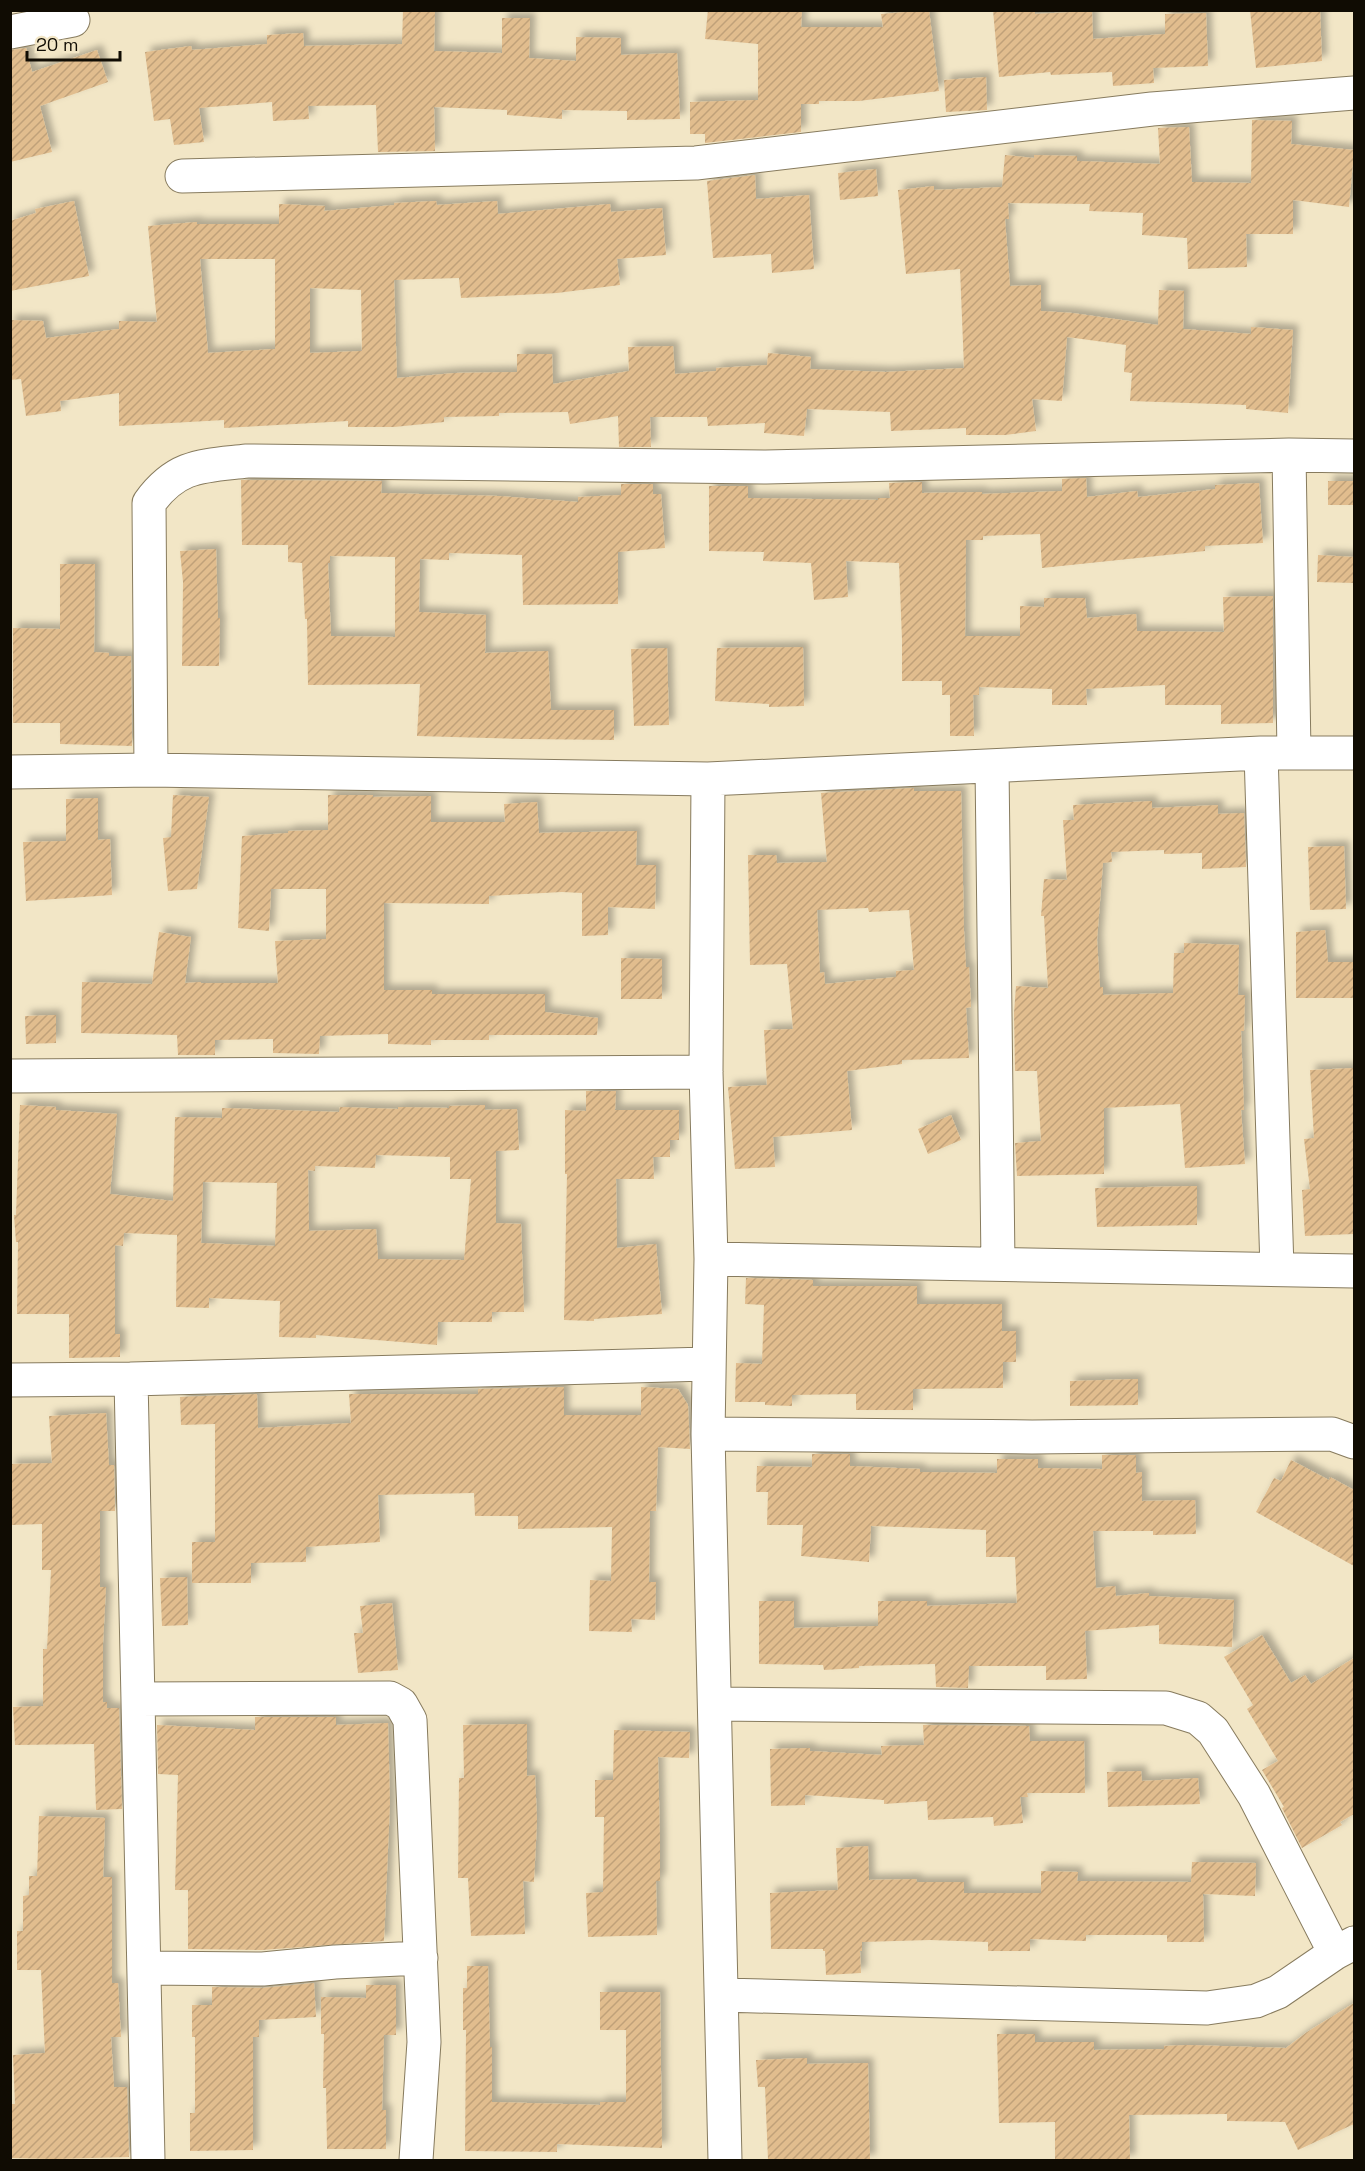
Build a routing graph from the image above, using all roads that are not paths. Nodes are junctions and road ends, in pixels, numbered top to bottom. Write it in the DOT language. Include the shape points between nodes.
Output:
graph roads {
  1 [pos="73,20"];
  2 [pos="10,32"];
  3 [pos="1354,93"];
  4 [pos="182,176"];
  5 [pos="1289,455"];
  6 [pos="1354,456"];
  7 [pos="1294,752"];
  8 [pos="1262,753"];
  9 [pos="1354,753"];
  10 [pos="992,766"];
  11 [pos="152,770"];
  12 [pos="10,772"];
  13 [pos="708,779"];
  14 [pos="706,1072"];
  15 [pos="10,1076"];
  16 [pos="711,1259"];
  17 [pos="998,1264"];
  18 [pos="1277,1269"];
  19 [pos="1354,1271"];
  20 [pos="708,1364"];
  21 [pos="131,1379"];
  22 [pos="10,1380"];
  23 [pos="708,1434"];
  24 [pos="1354,1442"];
  25 [pos="138,1699"];
  26 [pos="715,1704"];
  27 [pos="1345,1948"];
  28 [pos="421,1958"];
  29 [pos="144,1968"];
  30 [pos="722,1995"];
  31 [pos="148,2160"];
  32 [pos="416,2160"];
  33 [pos="725,2160"];
  1 -- 2 [label="street"];
  3 -- 4 [label="street" via="1152,109 696,163"];
  5 -- 6 [label="street"];
  5 -- 7 [label="street"];
  5 -- 11 [label="street" via="766,467 248,461 181,472 160,487 149,503"];
  7 -- 8 [label="street"];
  7 -- 9 [label="street"];
  8 -- 10 [label="street"];
  8 -- 18 [label="street"];
  10 -- 13 [label="street"];
  10 -- 17 [label="street"];
  11 -- 12 [label="street"];
  11 -- 13 [label="street"];
  13 -- 14 [label="street"];
  14 -- 15 [label="street"];
  14 -- 16 [label="street"];
  16 -- 17 [label="street"];
  16 -- 20 [label="street"];
  17 -- 18 [label="street"];
  18 -- 19 [label="street"];
  20 -- 21 [label="street"];
  20 -- 23 [label="street"];
  21 -- 22 [label="street"];
  21 -- 25 [label="street"];
  23 -- 24 [label="street" via="1332,1434"];
  23 -- 26 [label="street"];
  25 -- 28 [label="street" via="390,1698 401,1704 410,1720"];
  25 -- 29 [label="street"];
  26 -- 27 [label="street" via="1166,1708 1198,1718 1213,1731 1254,1795"];
  26 -- 30 [label="street"];
  27 -- 30 [label="street" via="1278,1992 1256,2001 1207,2008"];
  28 -- 29 [label="street" via="263,1969"];
  28 -- 32 [label="street" via="424,2042"];
  29 -- 31 [label="street"];
  30 -- 33 [label="street"];
}
